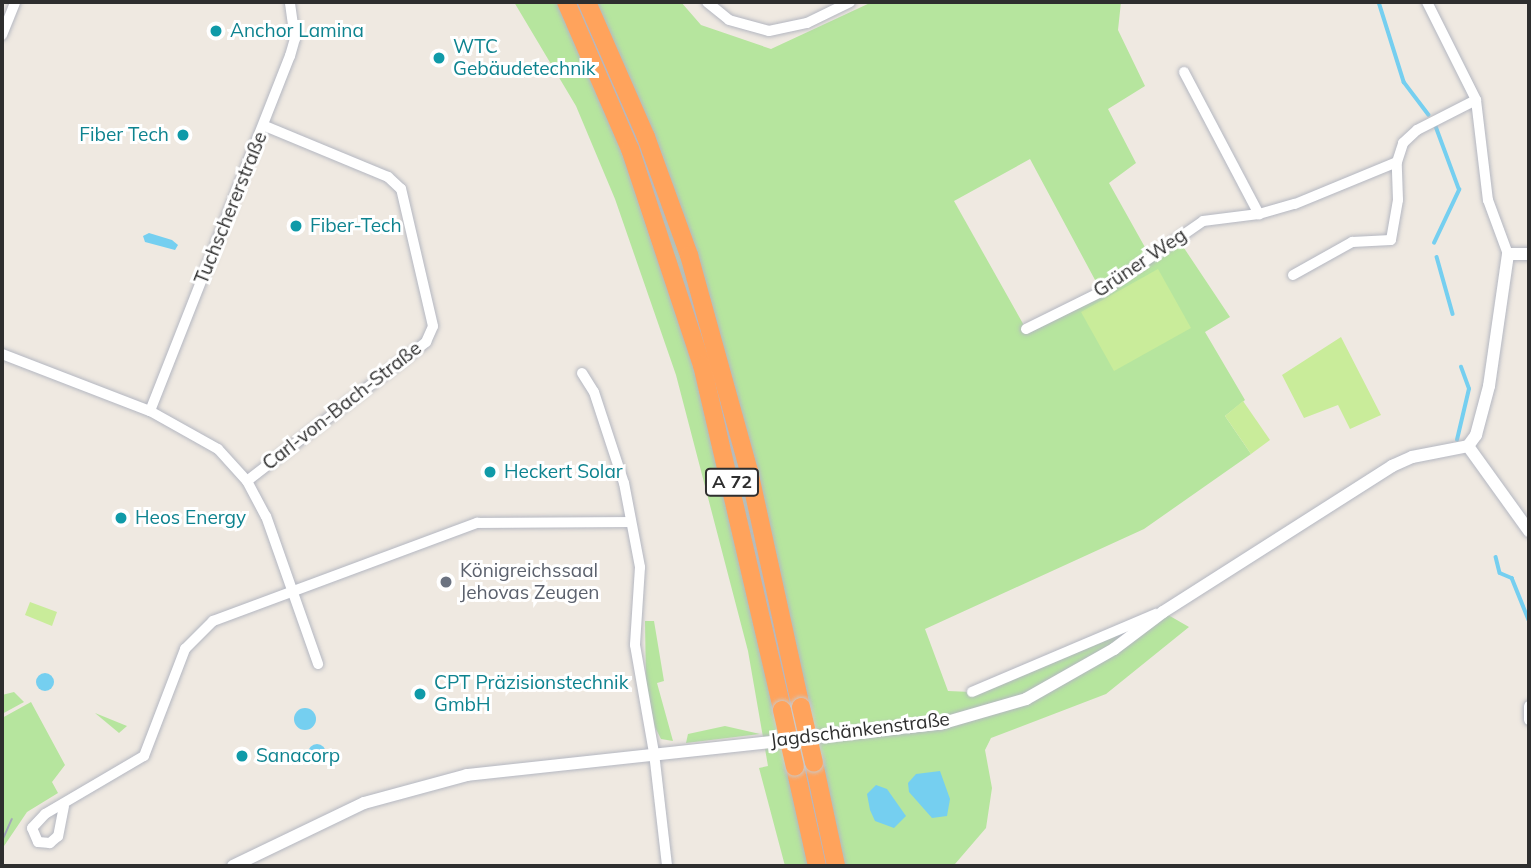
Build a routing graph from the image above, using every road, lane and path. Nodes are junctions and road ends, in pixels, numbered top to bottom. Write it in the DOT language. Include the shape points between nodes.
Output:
graph roads {
  1 [pos="15,2"];
  2 [pos="290,2"];
  3 [pos="555,2"];
  4 [pos="566,2"];
  5 [pos="587,2"];
  6 [pos="706,2"];
  7 [pos="850,2"];
  8 [pos="1427,2"];
  9 [pos="2,35"];
  10 [pos="591,56"];
  11 [pos="1184,72"];
  12 [pos="1476,100"];
  13 [pos="265,126"];
  14 [pos="1397,162"];
  15 [pos="1259,214"];
  16 [pos="1508,254"];
  17 [pos="1529,254"];
  18 [pos="1293,275"];
  19 [pos="1026,330"];
  20 [pos="2,354"];
  21 [pos="582,373"];
  22 [pos="150,411"];
  23 [pos="1468,446"];
  24 [pos="247,481"];
  25 [pos="630,522"];
  26 [pos="1529,531"];
  27 [pos="294,591"];
  28 [pos="1163,612"];
  29 [pos="318,664"];
  30 [pos="972,692"];
  31 [pos="1529,706"];
  32 [pos="1529,720"];
  33 [pos="654,752"];
  34 [pos="64,806"];
  35 [pos="233,866"];
  36 [pos="667,866"];
  37 [pos="817,866"];
  38 [pos="836,866"];
  1 -- 9 [label="street"];
  2 -- 13 [label="street, Tuchschererstraße" via="295,39"];
  3 -- 10 [label="highway" via="572,36"];
  4 -- 10 [label="highway, A 72"];
  5 -- 38 [label="highway, A 72, bridge" via="646,136 693,267 746,458"];
  6 -- 7 [label="street" via="729,20 769,31 807,23"];
  8 -- 12 [label="street"];
  10 -- 37 [label="highway, A 72, bridge" via="669,257 702,365"];
  11 -- 15 [label="street"];
  12 -- 14 [label="street" via="1417,130 1403,143"];
  12 -- 16 [label="street" via="1488,200"];
  13 -- 22 [label="street, Tuchschererstraße"];
  13 -- 24 [label="street, Carl-von-Bach-Straße" via="388,177 401,189 433,326 426,342"];
  14 -- 15 [label="street, Grüner Weg"];
  14 -- 18 [label="street" via="1398,200 1391,240 1352,242"];
  15 -- 19 [label="street, Grüner Weg" via="1203,221 1101,292"];
  16 -- 17 [label="main road"];
  16 -- 23 [label="main road" via="1489,386"];
  20 -- 22 [label="street, Carl-von-Bach-Straße"];
  21 -- 25 [label="street" via="594,393 615,457"];
  22 -- 24 [label="street, Carl-von-Bach-Straße" via="218,449"];
  23 -- 26 [label="main road"];
  23 -- 28 [label="main road, Jagdschänkenstraße" via="1412,457 1392,466"];
  24 -- 27 [label="street, Carl-von-Bach-Straße" via="266,516"];
  25 -- 27 [label="street" via="477,523"];
  25 -- 33 [label="street" via="640,567 635,645"];
  27 -- 29 [label="street, Carl-von-Bach-Straße"];
  27 -- 34 [label="street" via="214,621 192,638 144,756"];
  28 -- 30 [label="street, Jagdschänkenstraße"];
  28 -- 33 [label="main road, Jagdschänkenstraße" via="1114,649 1026,699 940,724"];
  31 -- 32 [label="street"];
  33 -- 35 [label="main road, Jagdschänkenstraße" via="467,775 416,787 340,814"];
  33 -- 36 [label="street"];
}
